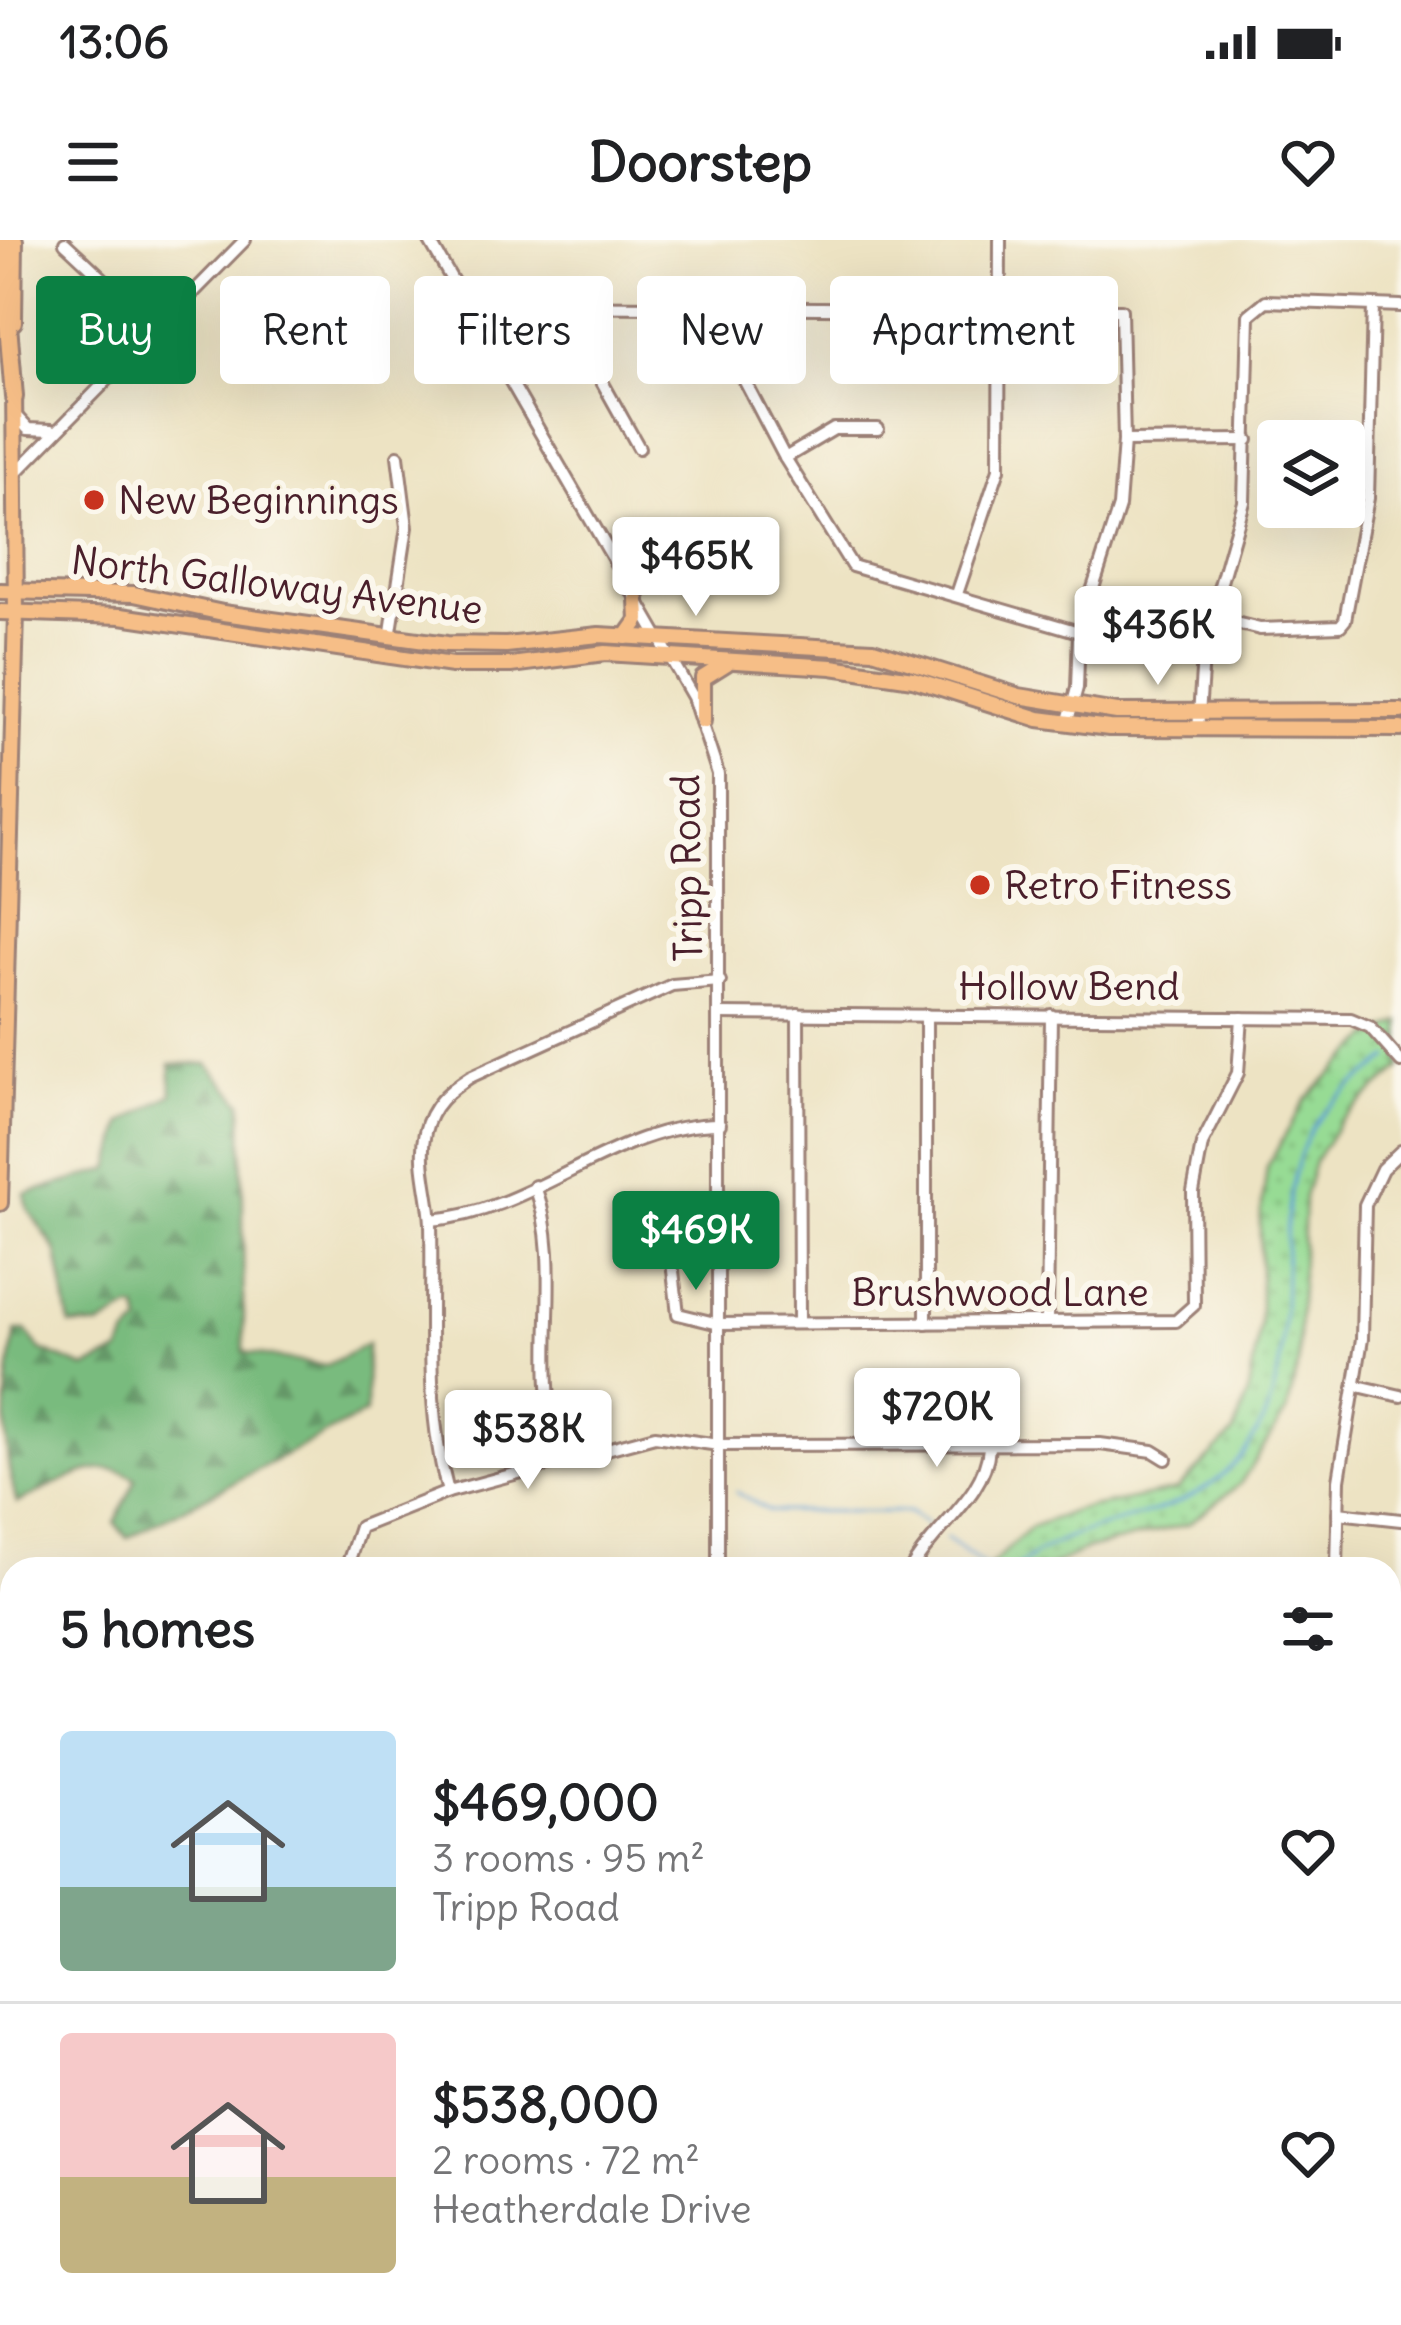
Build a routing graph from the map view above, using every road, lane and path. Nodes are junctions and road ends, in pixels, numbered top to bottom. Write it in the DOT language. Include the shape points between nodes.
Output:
graph roads {
  1 [pos="2,240"];
  2 [pos="15,240"];
  3 [pos="245,240"];
  4 [pos="429,240"];
  5 [pos="1000,240"];
  6 [pos="65,242"];
  7 [pos="101,276"];
  8 [pos="450,276"];
  9 [pos="1001,276"];
  10 [pos="196,289"];
  11 [pos="1373,305"];
  12 [pos="1401,306"];
  13 [pos="1118,310"];
  14 [pos="99,384"];
  15 [pos="512,384"];
  16 [pos="604,384"];
  17 [pos="746,384"];
  18 [pos="1000,384"];
  19 [pos="14,405"];
  20 [pos="52,430"];
  21 [pos="878,430"];
  22 [pos="1248,440"];
  23 [pos="1124,441"];
  24 [pos="640,448"];
  25 [pos="398,457"];
  26 [pos="785,458"];
  27 [pos="15,473"];
  28 [pos="8,591"];
  29 [pos="957,594"];
  30 [pos="637,600"];
  31 [pos="8,613"];
  32 [pos="223,613"];
  33 [pos="1211,617"];
  34 [pos="220,631"];
  35 [pos="1079,632"];
  36 [pos="367,634"];
  37 [pos="626,637"];
  38 [pos="391,638"];
  39 [pos="662,642"];
  40 [pos="364,653"];
  41 [pos="387,657"];
  42 [pos="670,658"];
  43 [pos="735,661"];
  44 [pos="951,672"];
  45 [pos="944,689"];
  46 [pos="1072,708"];
  47 [pos="1401,711"];
  48 [pos="1198,712"];
  49 [pos="703,721"];
  50 [pos="1067,724"];
  51 [pos="1401,729"];
  52 [pos="1198,730"];
  53 [pos="720,981"];
  54 [pos="719,1014"];
  55 [pos="798,1014"];
  56 [pos="926,1015"];
  57 [pos="1051,1015"];
  58 [pos="1242,1018"];
  59 [pos="1401,1062"];
  60 [pos="720,1124"];
  61 [pos="1401,1151"];
  62 [pos="535,1186"];
  63 [pos="0,1203"];
  64 [pos="431,1220"];
  65 [pos="672,1262"];
  66 [pos="799,1322"];
  67 [pos="1046,1322"];
  68 [pos="926,1323"];
  69 [pos="719,1324"];
  70 [pos="1358,1386"];
  71 [pos="1401,1396"];
  72 [pos="719,1445"];
  73 [pos="989,1448"];
  74 [pos="563,1457"];
  75 [pos="1166,1459"];
  76 [pos="448,1492"];
  77 [pos="1337,1513"];
  78 [pos="1401,1520"];
  79 [pos="350,1557"];
  80 [pos="718,1557"];
  81 [pos="919,1557"];
  82 [pos="1337,1557"];
  1 -- 19 [label="highway"];
  2 -- 19 [label="main road"];
  3 -- 10 [label="street"];
  4 -- 8 [label="street, Tripp Road"];
  5 -- 9 [label="street"];
  6 -- 7 [label="street"];
  11 -- 12 [label="street"];
  11 -- 22 [label="street" via="1266,301 1249,315"];
  11 -- 33 [label="street" via="1369,498 1346,620 1278,629"];
  13 -- 23 [label="street"];
  14 -- 20 [label="street"];
  15 -- 30 [label="street, Tripp Road"];
  16 -- 24 [label="street"];
  17 -- 26 [label="street"];
  18 -- 29 [label="street" via="998,481"];
  19 -- 20 [label="street" via="28,430"];
  19 -- 27 [label="main road"];
  20 -- 27 [label="street"];
  21 -- 26 [label="street" via="834,429"];
  22 -- 23 [label="street"];
  22 -- 33 [label="street" via="1242,518"];
  23 -- 35 [label="street" via="1119,507"];
  25 -- 38 [label="street" via="406,526"];
  26 -- 29 [label="street" via="852,566"];
  27 -- 28 [label="main road"];
  28 -- 31 [label="main road"];
  28 -- 32 [label="main road, North Galloway Avenue" via="112,592"];
  29 -- 35 [label="street"];
  30 -- 37 [label="main road" via="638,620"];
  30 -- 39 [label="street, Tripp Road"];
  31 -- 34 [label="main road, North Galloway Avenue" via="106,614"];
  31 -- 63 [label="main road"];
  32 -- 34 [label="main road"];
  32 -- 36 [label="main road, North Galloway Avenue"];
  33 -- 48 [label="street"];
  34 -- 40 [label="main road, North Galloway Avenue"];
  35 -- 46 [label="street"];
  36 -- 38 [label="main road, North Galloway Avenue"];
  36 -- 40 [label="main road"];
  37 -- 38 [label="main road, North Galloway Avenue" via="506,645"];
  37 -- 39 [label="main road, North Galloway Avenue"];
  38 -- 41 [label="main road"];
  39 -- 42 [label="street, Tripp Road"];
  39 -- 44 [label="main road, North Galloway Avenue" via="873,650"];
  40 -- 41 [label="main road, North Galloway Avenue"];
  41 -- 42 [label="main road, North Galloway Avenue" via="482,666 605,652"];
  42 -- 43 [label="main road, North Galloway Avenue"];
  42 -- 49 [label="street, Tripp Road"];
  43 -- 45 [label="main road, North Galloway Avenue" via="863,670"];
  43 -- 49 [label="main road" via="703,678"];
  44 -- 45 [label="main road"];
  44 -- 46 [label="main road, North Galloway Avenue"];
  45 -- 50 [label="main road, North Galloway Avenue"];
  46 -- 48 [label="main road, North Galloway Avenue"];
  46 -- 50 [label="street"];
  47 -- 48 [label="main road, North Galloway Avenue"];
  48 -- 52 [label="street"];
  49 -- 53 [label="street, Tripp Road" via="721,793"];
  50 -- 52 [label="main road, North Galloway Avenue"];
  51 -- 52 [label="main road, North Galloway Avenue"];
  53 -- 54 [label="street, Tripp Road"];
  53 -- 64 [label="street" via="672,985 442,1097 423,1147"];
  54 -- 55 [label="street, Hollow Bend"];
  54 -- 60 [label="street, Tripp Road"];
  55 -- 56 [label="street, Hollow Bend"];
  55 -- 66 [label="street"];
  56 -- 57 [label="street, Hollow Bend"];
  56 -- 68 [label="street"];
  57 -- 58 [label="street, Hollow Bend"];
  57 -- 67 [label="street"];
  58 -- 59 [label="street, Hollow Bend" via="1351,1019 1370,1027"];
  58 -- 67 [label="street, Brushwood Lane" via="1238,1073 1202,1144 1193,1192 1190,1312 1177,1322"];
  60 -- 62 [label="street" via="667,1128"];
  60 -- 69 [label="street, Tripp Road"];
  61 -- 70 [label="street" via="1365,1205"];
  62 -- 64 [label="street" via="476,1213"];
  62 -- 74 [label="street" via="549,1238 547,1402"];
  64 -- 76 [label="street" via="431,1413"];
  65 -- 69 [label="street" via="678,1314"];
  66 -- 68 [label="street, Brushwood Lane"];
  66 -- 69 [label="street, Brushwood Lane"];
  67 -- 68 [label="street, Brushwood Lane"];
  69 -- 72 [label="street, Tripp Road"];
  70 -- 71 [label="street"];
  70 -- 77 [label="street"];
  72 -- 73 [label="street"];
  72 -- 74 [label="street" via="655,1436"];
  72 -- 80 [label="street, Tripp Road"];
  73 -- 75 [label="street" via="1100,1444"];
  73 -- 81 [label="street" via="981,1483"];
  74 -- 76 [label="street"];
  76 -- 79 [label="street" via="359,1527"];
  77 -- 78 [label="street"];
  77 -- 82 [label="street"];
}
